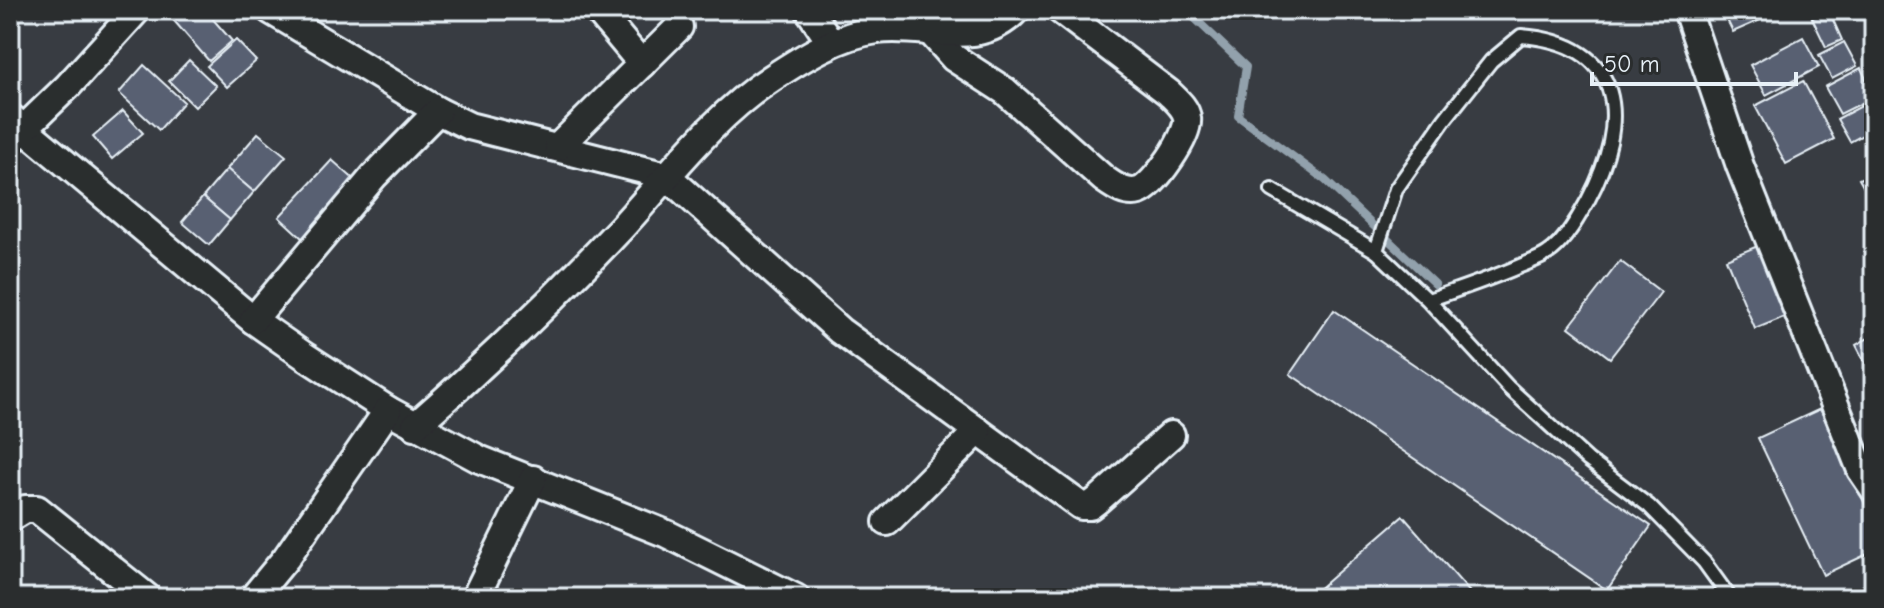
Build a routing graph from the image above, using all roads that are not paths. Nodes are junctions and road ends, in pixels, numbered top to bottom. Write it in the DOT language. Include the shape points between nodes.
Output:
graph roads {
  1 [pos="137,10"];
  2 [pos="270,10"];
  3 [pos="597,10"];
  4 [pos="809,10"];
  5 [pos="1016,10"];
  6 [pos="1060,10"];
  7 [pos="1687,10"];
  8 [pos="679,27"];
  9 [pos="930,31"];
  10 [pos="831,43"];
  11 [pos="642,64"];
  12 [pos="438,111"];
  13 [pos="15,129"];
  14 [pos="558,147"];
  15 [pos="667,176"];
  16 [pos="1272,190"];
  17 [pos="1376,251"];
  18 [pos="1428,300"];
  19 [pos="253,320"];
  20 [pos="388,410"];
  21 [pos="415,426"];
  22 [pos="978,431"];
  23 [pos="1171,435"];
  24 [pos="533,479"];
  25 [pos="1874,489"];
  26 [pos="10,518"];
  27 [pos="887,522"];
  28 [pos="1874,590"];
  29 [pos="148,598"];
  30 [pos="253,598"];
  31 [pos="475,598"];
  32 [pos="796,598"];
  33 [pos="1730,598"];
  34 [pos="1854,598"];
  1 -- 13 [label="street" via="68,86"];
  2 -- 12 [label="street"];
  3 -- 11 [label="street"];
  4 -- 10 [label="street"];
  5 -- 9 [label="street" via="980,32"];
  6 -- 9 [label="street" via="1169,93 1187,117 1186,130 1146,187 1118,189 1104,179 1005,91 954,58"];
  7 -- 25 [label="street" via="1740,166 1861,470"];
  8 -- 11 [label="street"];
  9 -- 10 [label="street" via="876,30"];
  10 -- 15 [label="street" via="748,96"];
  11 -- 14 [label="street"];
  12 -- 14 [label="street" via="469,126"];
  12 -- 19 [label="street" via="374,176"];
  13 -- 19 [label="street"];
  14 -- 15 [label="street"];
  15 -- 21 [label="street" via="518,333"];
  15 -- 22 [label="street" via="840,331"];
  16 -- 17 [label="lane"];
  17 -- 18 [label="lane"];
  17 -- 18 [label="lane" via="1396,189 1491,61 1521,36 1548,38 1587,56 1611,89 1614,130 1601,175 1580,216 1550,253"];
  18 -- 33 [label="lane" via="1509,388 1588,460 1649,506 1704,562"];
  19 -- 20 [label="street"];
  20 -- 21 [label="street"];
  20 -- 30 [label="street"];
  21 -- 24 [label="street"];
  22 -- 23 [label="street" via="1081,506 1099,499"];
  22 -- 27 [label="street"];
  24 -- 31 [label="street"];
  24 -- 32 [label="street" via="667,534"];
  26 -- 29 [label="street" via="37,509"];
  28 -- 34 [label="lane"];
}
